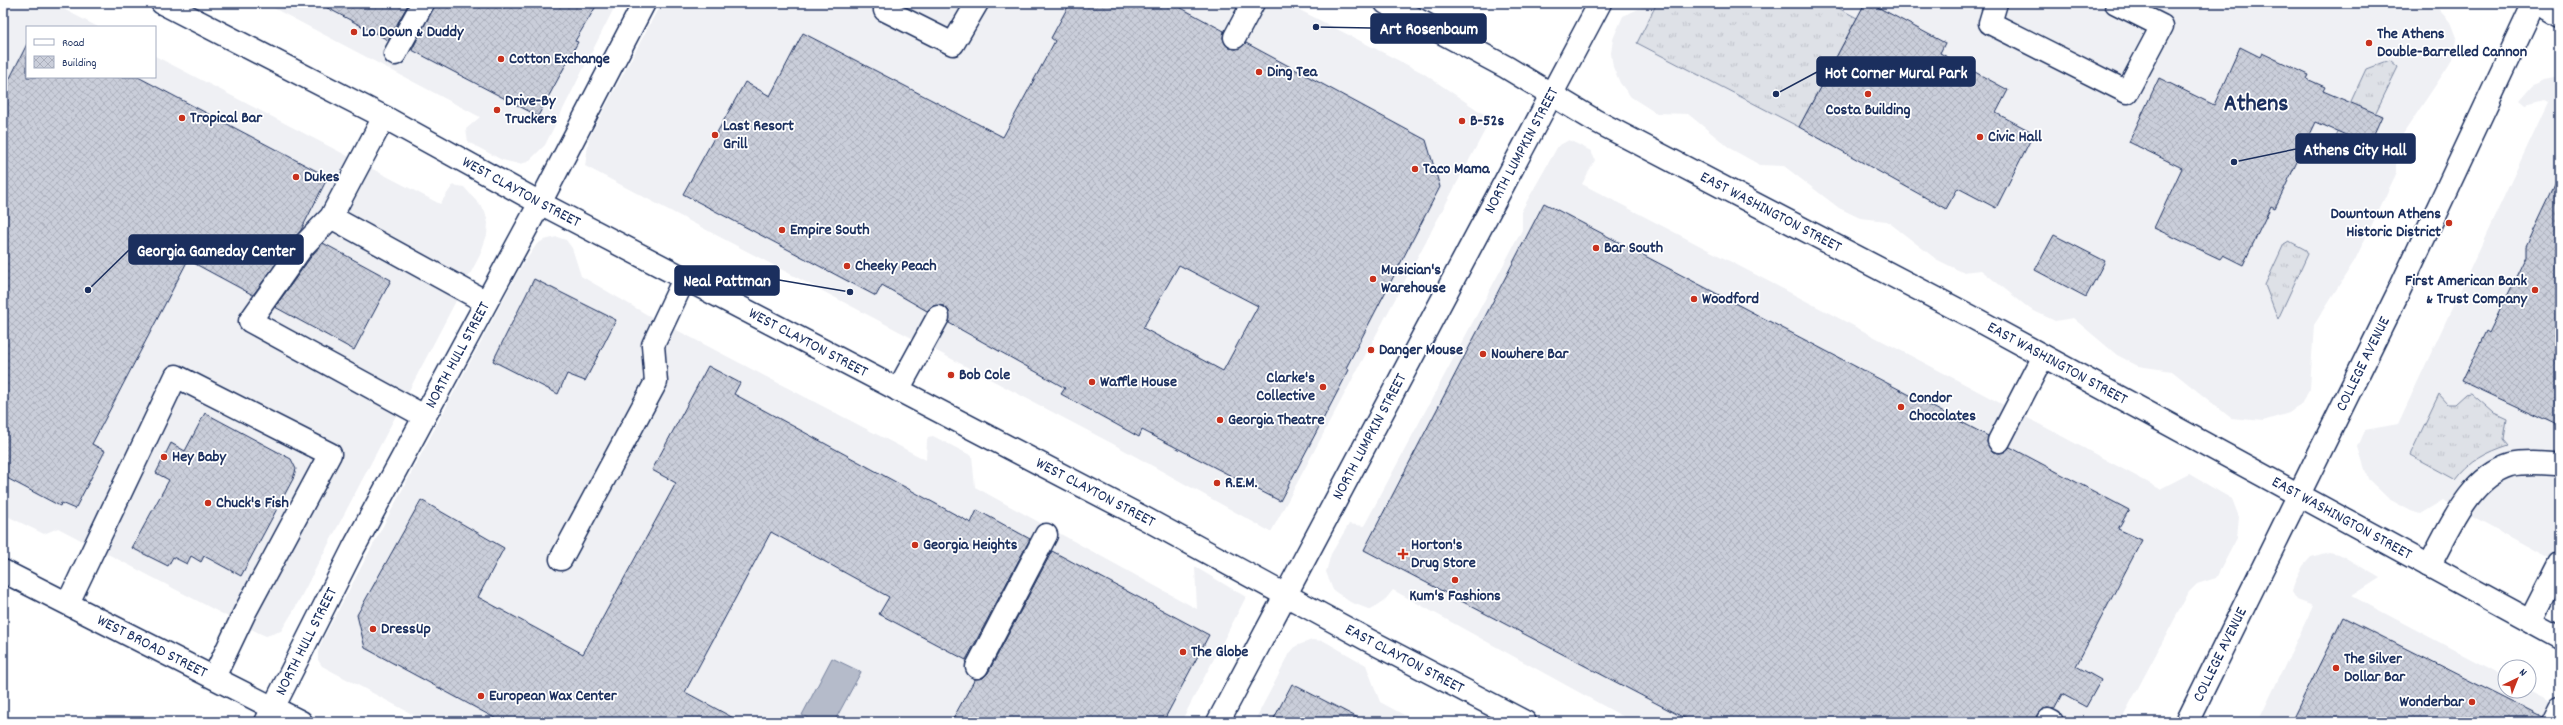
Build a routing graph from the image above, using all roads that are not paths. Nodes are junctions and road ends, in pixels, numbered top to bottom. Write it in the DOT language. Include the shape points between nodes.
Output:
graph roads {
  1 [pos="162,3"];
  2 [pos="423,3"];
  3 [pos="644,3"];
  4 [pos="889,3"];
  5 [pos="977,3"];
  6 [pos="1253,3"];
  7 [pos="1386,3"];
  8 [pos="1600,3"];
  9 [pos="1996,3"];
  10 [pos="2116,3"];
  11 [pos="2534,3"];
  12 [pos="2538,3"];
  13 [pos="2560,16"];
  14 [pos="1235,38"];
  15 [pos="396,54"];
  16 [pos="1551,94"];
  17 [pos="384,118"];
  18 [pos="540,203"];
  19 [pos="330,217"];
  20 [pos="684,277"];
  21 [pos="486,302"];
  22 [pos="938,317"];
  23 [pos="2043,356"];
  24 [pos="898,390"];
  25 [pos="424,416"];
  26 [pos="1999,441"];
  27 [pos="2560,464"];
  28 [pos="2299,495"];
  29 [pos="1046,535"];
  30 [pos="561,559"];
  31 [pos="2560,564"];
  32 [pos="2429,566"];
  33 [pos="3,571"];
  34 [pos="1284,594"];
  35 [pos="68,603"];
  36 [pos="2531,621"];
  37 [pos="2560,637"];
  38 [pos="977,667"];
  39 [pos="214,677"];
  40 [pos="2560,708"];
  41 [pos="270,715"];
  42 [pos="301,722"];
  43 [pos="1218,722"];
  44 [pos="1525,722"];
  45 [pos="2187,722"];
  46 [pos="2553,722"];
  1 -- 17 [label="street, WEST CLAYTON STREET"];
  2 -- 15 [label="street"];
  3 -- 18 [label="street, NORTH HULL STREET"];
  4 -- 5 [label="street" via="885,10 953,44"];
  6 -- 14 [label="street"];
  7 -- 16 [label="street, EAST WASHINGTON STREET"];
  8 -- 16 [label="street, NORTH LUMPKIN STREET"];
  9 -- 10 [label="street" via="1990,23 2127,92 2162,26"];
  11 -- 28 [label="street, COLLEGE AVENUE"];
  12 -- 13 [label="street"];
  16 -- 23 [label="street, EAST WASHINGTON STREET" via="1594,120"];
  16 -- 34 [label="street, NORTH LUMPKIN STREET"];
  17 -- 18 [label="street, WEST CLAYTON STREET"];
  17 -- 19 [label="street"];
  18 -- 20 [label="street, WEST CLAYTON STREET"];
  18 -- 21 [label="street, NORTH HULL STREET"];
  19 -- 21 [label="street"];
  19 -- 25 [label="street" via="303,246 250,321"];
  20 -- 24 [label="street, WEST CLAYTON STREET"];
  20 -- 30 [label="street" via="653,345 656,382"];
  21 -- 25 [label="street, NORTH HULL STREET"];
  22 -- 24 [label="street"];
  23 -- 26 [label="street"];
  23 -- 28 [label="street, EAST WASHINGTON STREET"];
  24 -- 34 [label="street, WEST CLAYTON STREET"];
  25 -- 41 [label="street, NORTH HULL STREET" via="305,642"];
  27 -- 32 [label="street" via="2511,466 2485,480 2467,498"];
  28 -- 32 [label="street, EAST WASHINGTON STREET"];
  28 -- 45 [label="street, COLLEGE AVENUE"];
  29 -- 38 [label="street"];
  31 -- 36 [label="street"];
  32 -- 36 [label="street, EAST WASHINGTON STREET"];
  33 -- 35 [label="street, WEST BROAD STREET"];
  34 -- 43 [label="street, NORTH LUMPKIN STREET"];
  34 -- 44 [label="street, EAST CLAYTON STREET"];
  35 -- 39 [label="street, WEST BROAD STREET"];
  35 -- 39 [label="street" via="176,376 330,454"];
  36 -- 37 [label="street, EAST WASHINGTON STREET"];
  39 -- 41 [label="street, WEST BROAD STREET"];
  40 -- 46 [label="street"];
  41 -- 42 [label="street, WEST BROAD STREET"];
}
